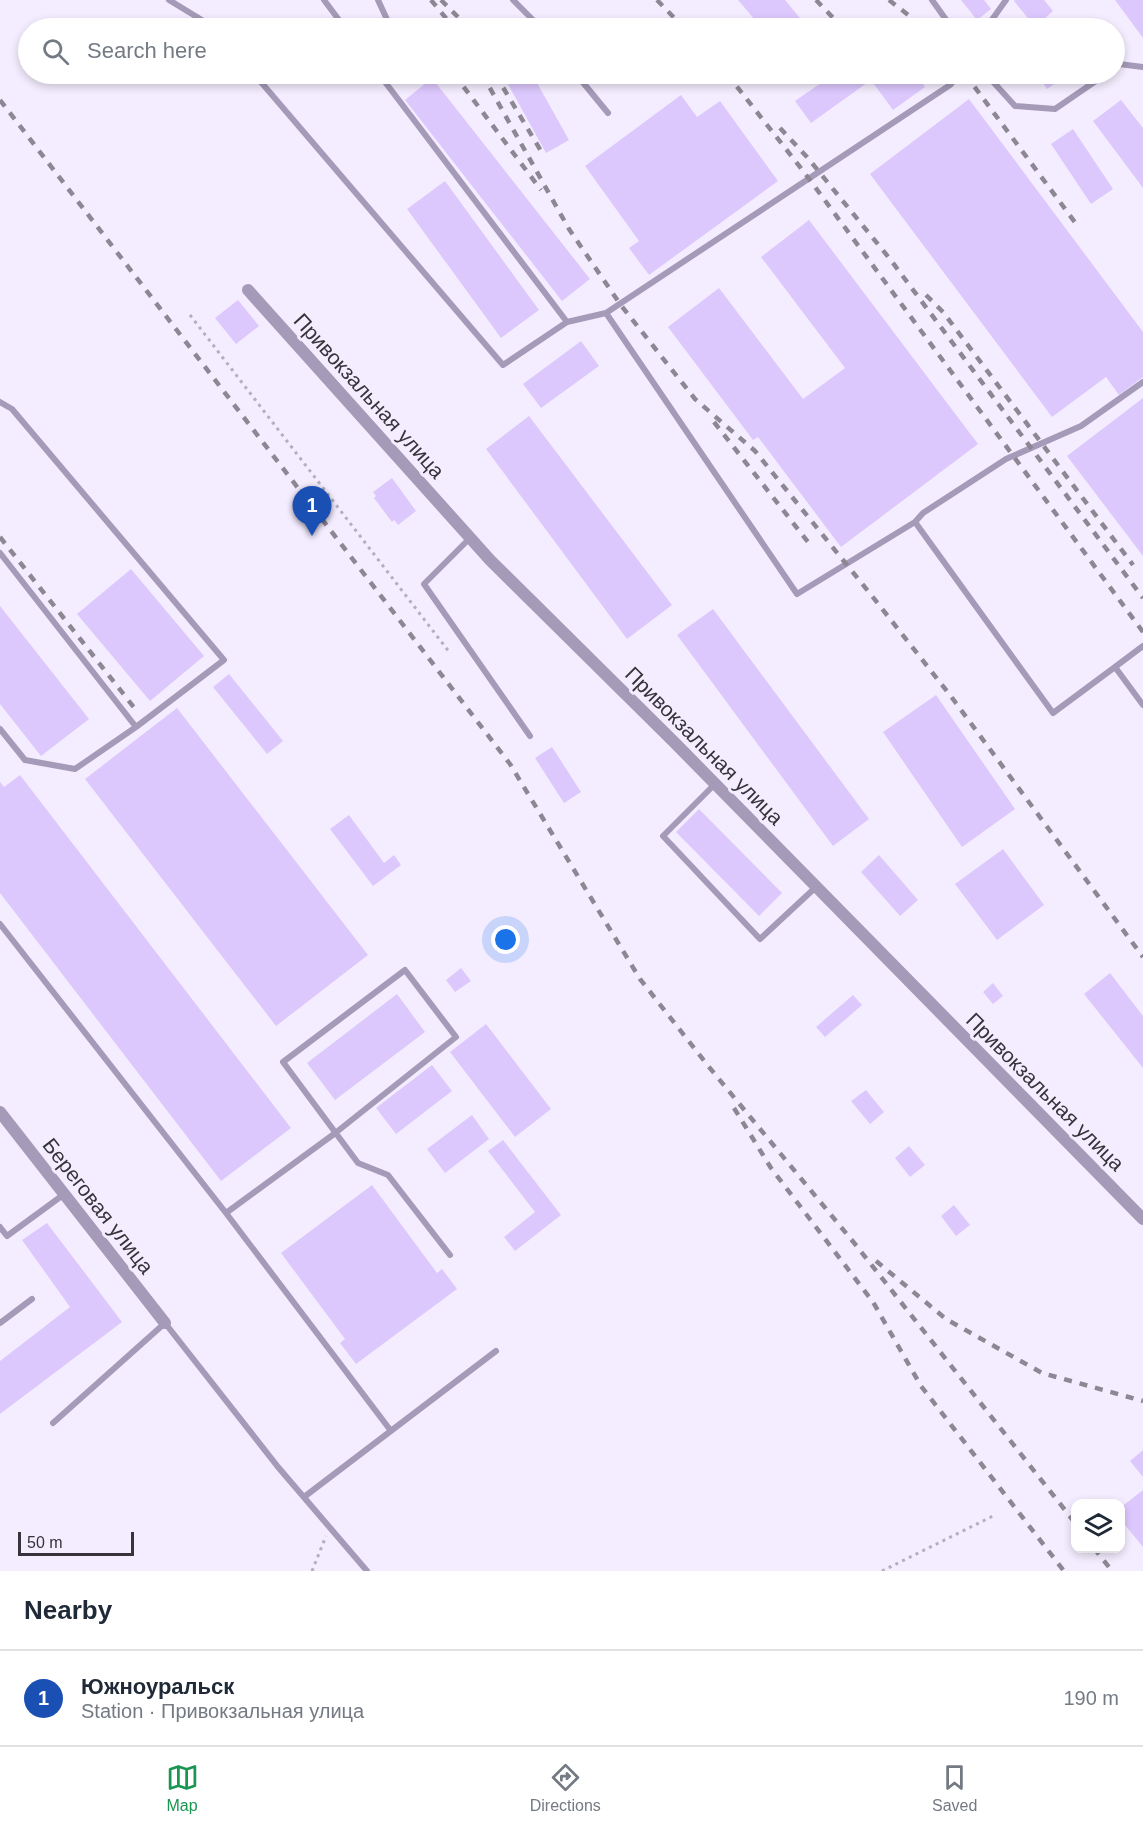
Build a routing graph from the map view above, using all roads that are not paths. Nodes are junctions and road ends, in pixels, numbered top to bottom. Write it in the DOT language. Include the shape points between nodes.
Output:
graph roads {
  1 [pos="169,0"];
  2 [pos="324,0"];
  3 [pos="378,0"];
  4 [pos="513,0"];
  5 [pos="932,0"];
  6 [pos="1006,0"];
  7 [pos="199,18"];
  8 [pos="338,18"];
  9 [pos="386,18"];
  10 [pos="530,18"];
  11 [pos="945,18"];
  12 [pos="993,18"];
  13 [pos="1125,65"];
  14 [pos="1143,67"];
  15 [pos="263,84"];
  16 [pos="387,84"];
  17 [pos="584,84"];
  18 [pos="951,84"];
  19 [pos="995,84"];
  20 [pos="1091,84"];
  21 [pos="608,113"];
  22 [pos="248,290"];
  23 [pos="606,314"];
  24 [pos="567,322"];
  25 [pos="1143,382"];
  26 [pos="0,402"];
  27 [pos="915,522"];
  28 [pos="470,538"];
  29 [pos="0,553"];
  30 [pos="1143,646"];
  31 [pos="1114,667"];
  32 [pos="1143,705"];
  33 [pos="136,727"];
  34 [pos="0,729"];
  35 [pos="530,736"];
  36 [pos="715,784"];
  37 [pos="816,887"];
  38 [pos="0,924"];
  39 [pos="0,1112"];
  40 [pos="334,1134"];
  41 [pos="63,1195"];
  42 [pos="226,1213"];
  43 [pos="1143,1219"];
  44 [pos="0,1227"];
  45 [pos="450,1255"];
  46 [pos="32,1299"];
  47 [pos="0,1323"];
  48 [pos="165,1323"];
  49 [pos="496,1351"];
  50 [pos="53,1423"];
  51 [pos="391,1431"];
  52 [pos="304,1497"];
  53 [pos="367,1571"];
  1 -- 7 [label="lane"];
  2 -- 8 [label="lane"];
  3 -- 9 [label="lane"];
  4 -- 10 [label="lane"];
  5 -- 11 [label="lane"];
  6 -- 12 [label="lane"];
  13 -- 14 [label="lane"];
  15 -- 24 [label="lane" via="503,365"];
  16 -- 24 [label="lane"];
  17 -- 21 [label="lane"];
  18 -- 23 [label="lane"];
  19 -- 20 [label="lane" via="1015,106 1055,109"];
  22 -- 28 [label="street, Привокзальная улица"];
  23 -- 24 [label="lane"];
  23 -- 27 [label="lane" via="796,594"];
  25 -- 27 [label="lane" via="1081,426 1006,459"];
  26 -- 33 [label="lane" via="12,409 224,660"];
  27 -- 31 [label="lane" via="1053,713"];
  28 -- 35 [label="lane" via="424,584"];
  28 -- 36 [label="street, Привокзальная улица"];
  29 -- 33 [label="lane"];
  30 -- 31 [label="lane"];
  31 -- 32 [label="lane"];
  33 -- 34 [label="lane" via="75,769 25,760"];
  36 -- 37 [label="street, Привокзальная улица"];
  36 -- 37 [label="lane" via="663,836 760,939"];
  37 -- 43 [label="street, Привокзальная улица"];
  38 -- 42 [label="lane"];
  39 -- 41 [label="street, Береговая улица"];
  40 -- 40 [label="lane" via="283,1062 405,970 456,1037"];
  40 -- 42 [label="lane"];
  40 -- 45 [label="lane" via="358,1163 388,1175"];
  41 -- 44 [label="lane" via="7,1236"];
  41 -- 48 [label="street, Береговая улица"];
  42 -- 51 [label="lane"];
  46 -- 47 [label="lane"];
  48 -- 50 [label="lane"];
  48 -- 52 [label="lane"];
  49 -- 51 [label="lane"];
  51 -- 52 [label="lane"];
  52 -- 53 [label="lane"];
}
